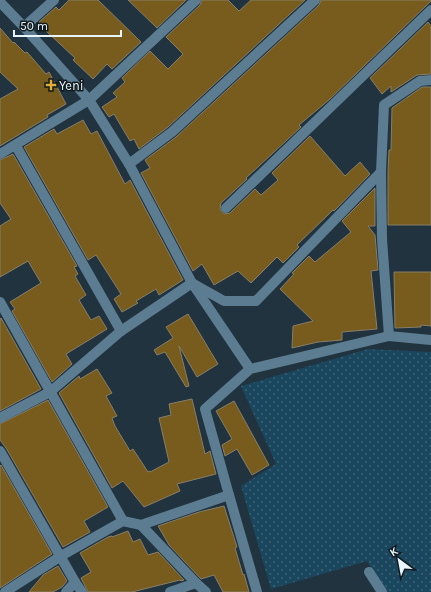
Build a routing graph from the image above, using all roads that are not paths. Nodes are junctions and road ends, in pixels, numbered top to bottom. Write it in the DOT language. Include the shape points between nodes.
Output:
graph roads {
  1 [pos="54,0"];
  2 [pos="196,0"];
  3 [pos="315,0"];
  4 [pos="0,2"];
  5 [pos="431,10"];
  6 [pos="24,27"];
  7 [pos="431,80"];
  8 [pos="88,100"];
  9 [pos="16,146"];
  10 [pos="0,154"];
  11 [pos="129,164"];
  12 [pos="381,172"];
  13 [pos="226,208"];
  14 [pos="192,283"];
  15 [pos="0,302"];
  16 [pos="121,331"];
  17 [pos="389,336"];
  18 [pos="431,340"];
  19 [pos="250,369"];
  20 [pos="50,392"];
  21 [pos="0,418"];
  22 [pos="0,451"];
  23 [pos="230,495"];
  24 [pos="123,521"];
  25 [pos="141,525"];
  26 [pos="61,556"];
  27 [pos="369,572"];
  28 [pos="75,582"];
  29 [pos="196,583"];
  30 [pos="5,592"];
  31 [pos="66,592"];
  32 [pos="82,592"];
  33 [pos="170,592"];
  34 [pos="206,592"];
  35 [pos="257,592"];
  36 [pos="382,592"];
  1 -- 6 [label="street"];
  2 -- 8 [label="street"];
  3 -- 11 [label="street" via="172,132"];
  4 -- 6 [label="street"];
  5 -- 13 [label="street"];
  6 -- 8 [label="street"];
  7 -- 12 [label="street" via="420,81 384,105"];
  8 -- 9 [label="street"];
  8 -- 11 [label="street"];
  9 -- 10 [label="street"];
  9 -- 16 [label="street"];
  11 -- 14 [label="street"];
  12 -- 14 [label="street" via="256,301 224,301"];
  12 -- 17 [label="street" via="382,239"];
  14 -- 16 [label="street"];
  14 -- 19 [label="street"];
  15 -- 20 [label="street"];
  16 -- 20 [label="street"];
  17 -- 18 [label="street"];
  17 -- 19 [label="street"];
  19 -- 23 [label="street" via="205,409"];
  20 -- 21 [label="street"];
  20 -- 24 [label="street"];
  22 -- 26 [label="street"];
  23 -- 25 [label="street"];
  23 -- 35 [label="street"];
  24 -- 25 [label="street"];
  24 -- 26 [label="street"];
  25 -- 29 [label="street"];
  26 -- 28 [label="street"];
  26 -- 30 [label="street"];
  27 -- 36 [label="street"];
  28 -- 31 [label="street"];
  28 -- 32 [label="street"];
  29 -- 33 [label="street"];
  29 -- 34 [label="street"];
}
